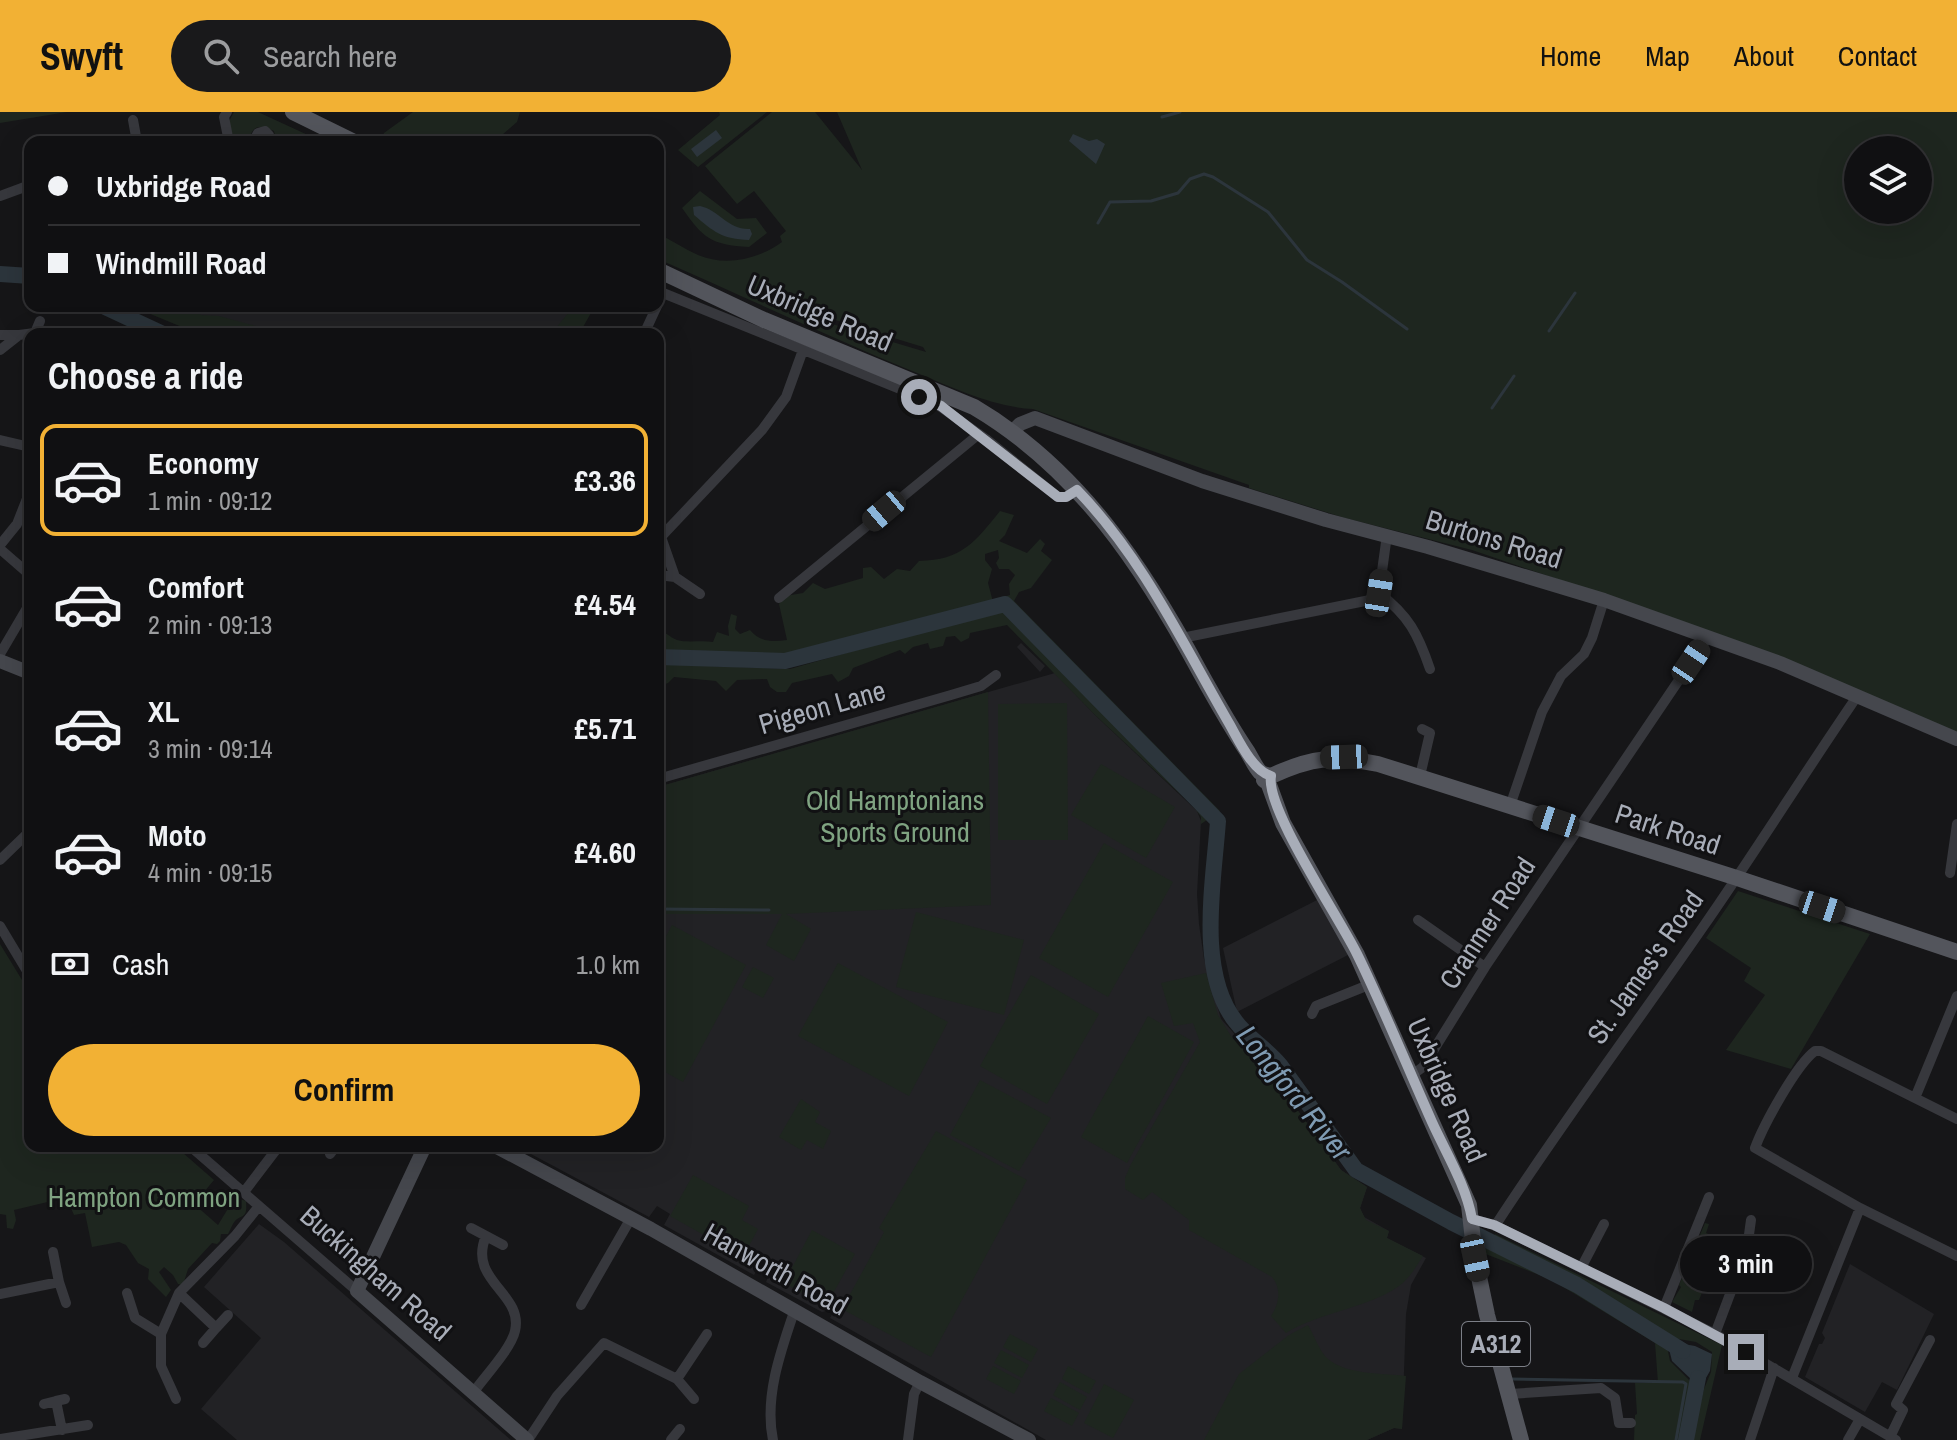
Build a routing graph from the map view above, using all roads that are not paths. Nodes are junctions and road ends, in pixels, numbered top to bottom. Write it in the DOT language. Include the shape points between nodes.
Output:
graph roads {
  1 [pos="227,112"];
  2 [pos="293,112"];
  3 [pos="133,120"];
  4 [pos="136,136"];
  5 [pos="228,136"];
  6 [pos="342,136"];
  7 [pos="24,187"];
  8 [pos="0,196"];
  9 [pos="664,273"];
  10 [pos="664,300"];
  11 [pos="40,321"];
  12 [pos="37,328"];
  13 [pos="24,334"];
  14 [pos="0,335"];
  15 [pos="19,335"];
  16 [pos="0,350"];
  17 [pos="803,350"];
  18 [pos="1012,432"];
  19 [pos="979,434"];
  20 [pos="0,440"];
  21 [pos="24,446"];
  22 [pos="1077,490"];
  23 [pos="24,506"];
  24 [pos="664,534"];
  25 [pos="1387,535"];
  26 [pos="0,547"];
  27 [pos="664,548"];
  28 [pos="24,569"];
  29 [pos="664,576"];
  30 [pos="675,577"];
  31 [pos="1379,593"];
  32 [pos="700,594"];
  33 [pos="779,598"];
  34 [pos="1604,600"];
  35 [pos="24,613"];
  36 [pos="1190,636"];
  37 [pos="1708,637"];
  38 [pos="0,654"];
  39 [pos="0,661"];
  40 [pos="1430,669"];
  41 [pos="24,671"];
  42 [pos="996,675"];
  43 [pos="1858,695"];
  44 [pos="1422,729"];
  45 [pos="1957,739"];
  46 [pos="1420,776"];
  47 [pos="664,777"];
  48 [pos="1268,778"];
  49 [pos="1510,806"];
  50 [pos="1957,824"];
  51 [pos="1578,828"];
  52 [pos="24,837"];
  53 [pos="0,860"];
  54 [pos="1950,873"];
  55 [pos="1737,878"];
  56 [pos="1418,920"];
  57 [pos="0,926"];
  58 [pos="1957,952"];
  59 [pos="24,966"];
  60 [pos="1485,967"];
  61 [pos="1371,984"];
  62 [pos="1957,996"];
  63 [pos="1312,1014"];
  64 [pos="1412,1075"];
  65 [pos="1915,1098"];
  66 [pos="1957,1119"];
  67 [pos="197,1152"];
  68 [pos="274,1152"];
  69 [pos="422,1152"];
  70 [pos="506,1152"];
  71 [pos="244,1192"];
  72 [pos="1709,1197"];
  73 [pos="259,1206"];
  74 [pos="1860,1208"];
  75 [pos="631,1218"];
  76 [pos="1751,1220"];
  77 [pos="1472,1222"];
  78 [pos="1604,1224"];
  79 [pos="1495,1226"];
  80 [pos="471,1228"];
  81 [pos="486,1236"];
  82 [pos="503,1245"];
  83 [pos="53,1252"];
  84 [pos="1957,1256"];
  85 [pos="1581,1268"];
  86 [pos="59,1282"];
  87 [pos="357,1291"];
  88 [pos="127,1293"];
  89 [pos="179,1293"];
  90 [pos="0,1294"];
  91 [pos="66,1303"];
  92 [pos="581,1305"];
  93 [pos="1664,1308"];
  94 [pos="795,1309"];
  95 [pos="228,1315"];
  96 [pos="216,1328"];
  97 [pos="161,1334"];
  98 [pos="707,1334"];
  99 [pos="1715,1334"];
  100 [pos="1930,1340"];
  101 [pos="203,1343"];
  102 [pos="1774,1368"];
  103 [pos="1792,1378"];
  104 [pos="677,1379"];
  105 [pos="920,1382"];
  106 [pos="473,1393"];
  107 [pos="1510,1394"];
  108 [pos="176,1399"];
  109 [pos="694,1399"];
  110 [pos="44,1404"];
  111 [pos="1860,1419"];
  112 [pos="1631,1423"];
  113 [pos="88,1425"];
  114 [pos="680,1429"];
  115 [pos="62,1430"];
  116 [pos="0,1439"];
  117 [pos="1893,1439"];
  118 [pos="528,1440"];
  119 [pos="671,1440"];
  120 [pos="773,1440"];
  121 [pos="908,1440"];
  122 [pos="1029,1440"];
  123 [pos="1521,1440"];
  124 [pos="1750,1440"];
  125 [pos="1848,1440"];
  1 -- 5 [label="street"];
  2 -- 6 [label="main road"];
  3 -- 4 [label="street"];
  7 -- 8 [label="street"];
  9 -- 18 [label="main road, Uxbridge Road / A312" via="974,407"];
  10 -- 17 [label="street, Uxbridge Road"];
  11 -- 12 [label="street"];
  13 -- 15 [label="street"];
  14 -- 15 [label="street"];
  15 -- 16 [label="street"];
  17 -- 19 [label="street, Uxbridge Road" via="935,403"];
  17 -- 24 [label="street" via="786,397 762,430"];
  18 -- 22 [label="main road, Uxbridge Road / A312"];
  18 -- 25 [label="street, Burtons Road" via="1035,418 1202,481"];
  19 -- 22 [label="street, Uxbridge Road" via="1058,497"];
  19 -- 33 [label="street"];
  20 -- 21 [label="street"];
  22 -- 36 [label="main road, Uxbridge Road / A312"];
  23 -- 26 [label="street"];
  25 -- 31 [label="street"];
  25 -- 34 [label="street, Burtons Road"];
  26 -- 28 [label="street"];
  27 -- 30 [label="street"];
  29 -- 30 [label="street"];
  30 -- 32 [label="street"];
  31 -- 36 [label="street" via="1370,600"];
  31 -- 40 [label="street" via="1418,633"];
  34 -- 37 [label="street, Burtons Road"];
  34 -- 49 [label="street" via="1584,654 1561,676 1542,712"];
  35 -- 38 [label="street"];
  36 -- 48 [label="main road, Uxbridge Road / A312" via="1235,734"];
  37 -- 43 [label="street, Burtons Road"];
  37 -- 51 [label="street, Cranmer Road"];
  39 -- 41 [label="street"];
  42 -- 47 [label="street, Pigeon Lane" via="981,686"];
  43 -- 45 [label="street, Burtons Road"];
  43 -- 55 [label="street, St. James's Road"];
  44 -- 46 [label="street" via="1430,733"];
  46 -- 48 [label="main road, Park Road" via="1344,757 1300,762"];
  46 -- 49 [label="main road, Park Road"];
  48 -- 61 [label="main road, Uxbridge Road / A312" via="1283,823"];
  49 -- 51 [label="main road, Park Road"];
  50 -- 54 [label="street"];
  51 -- 55 [label="main road, Park Road"];
  51 -- 60 [label="street, Cranmer Road"];
  52 -- 53 [label="street"];
  55 -- 58 [label="main road, Park Road"];
  55 -- 79 [label="street, St. James's Road"];
  56 -- 60 [label="street"];
  57 -- 59 [label="street"];
  60 -- 64 [label="street, Cranmer Road" via="1423,1067"];
  61 -- 63 [label="street" via="1316,1006"];
  61 -- 64 [label="main road, Uxbridge Road / A312"];
  62 -- 65 [label="street"];
  64 -- 77 [label="main road, Uxbridge Road / A312"];
  65 -- 66 [label="street"];
  65 -- 74 [label="street" via="1815,1051 1759,1137 1758,1151"];
  67 -- 71 [label="street, Buckingham Road"];
  68 -- 71 [label="street"];
  69 -- 87 [label="street"];
  70 -- 75 [label="street, Hanworth Road"];
  71 -- 73 [label="street, Buckingham Road"];
  72 -- 93 [label="street"];
  73 -- 87 [label="street, Buckingham Road"];
  73 -- 89 [label="street"];
  74 -- 84 [label="street"];
  74 -- 103 [label="street"];
  75 -- 92 [label="street"];
  75 -- 94 [label="street, Hanworth Road"];
  76 -- 99 [label="street" via="1747,1249"];
  77 -- 79 [label="street"];
  77 -- 107 [label="main road, Uxbridge Road / A312" via="1487,1315"];
  78 -- 85 [label="street"];
  79 -- 85 [label="street"];
  80 -- 81 [label="street"];
  81 -- 82 [label="street"];
  81 -- 106 [label="street" via="484,1266 517,1324 512,1340"];
  83 -- 86 [label="street"];
  85 -- 93 [label="street"];
  86 -- 90 [label="street"];
  86 -- 91 [label="street"];
  87 -- 106 [label="street, Buckingham Road"];
  88 -- 97 [label="street" via="135,1318"];
  89 -- 96 [label="street"];
  89 -- 97 [label="street"];
  93 -- 99 [label="street"];
  94 -- 105 [label="street, Hanworth Road"];
  94 -- 120 [label="street" via="768,1417"];
  95 -- 96 [label="street"];
  96 -- 101 [label="street"];
  97 -- 108 [label="street" via="161,1366"];
  98 -- 104 [label="street"];
  99 -- 102 [label="street"];
  100 -- 117 [label="street" via="1896,1404 1903,1410"];
  102 -- 103 [label="street"];
  102 -- 124 [label="street"];
  103 -- 111 [label="street"];
  104 -- 109 [label="street"];
  104 -- 118 [label="street" via="604,1343 557,1396"];
  105 -- 121 [label="street"];
  105 -- 122 [label="street, Hanworth Road"];
  106 -- 118 [label="street, Buckingham Road"];
  107 -- 112 [label="street" via="1601,1388 1615,1398 1619,1423"];
  107 -- 123 [label="main road, Uxbridge Road / A312"];
  110 -- 115 [label="street" via="61,1400"];
  111 -- 117 [label="street"];
  111 -- 125 [label="street"];
  113 -- 115 [label="street"];
  114 -- 119 [label="street"];
  115 -- 116 [label="street"];
}
